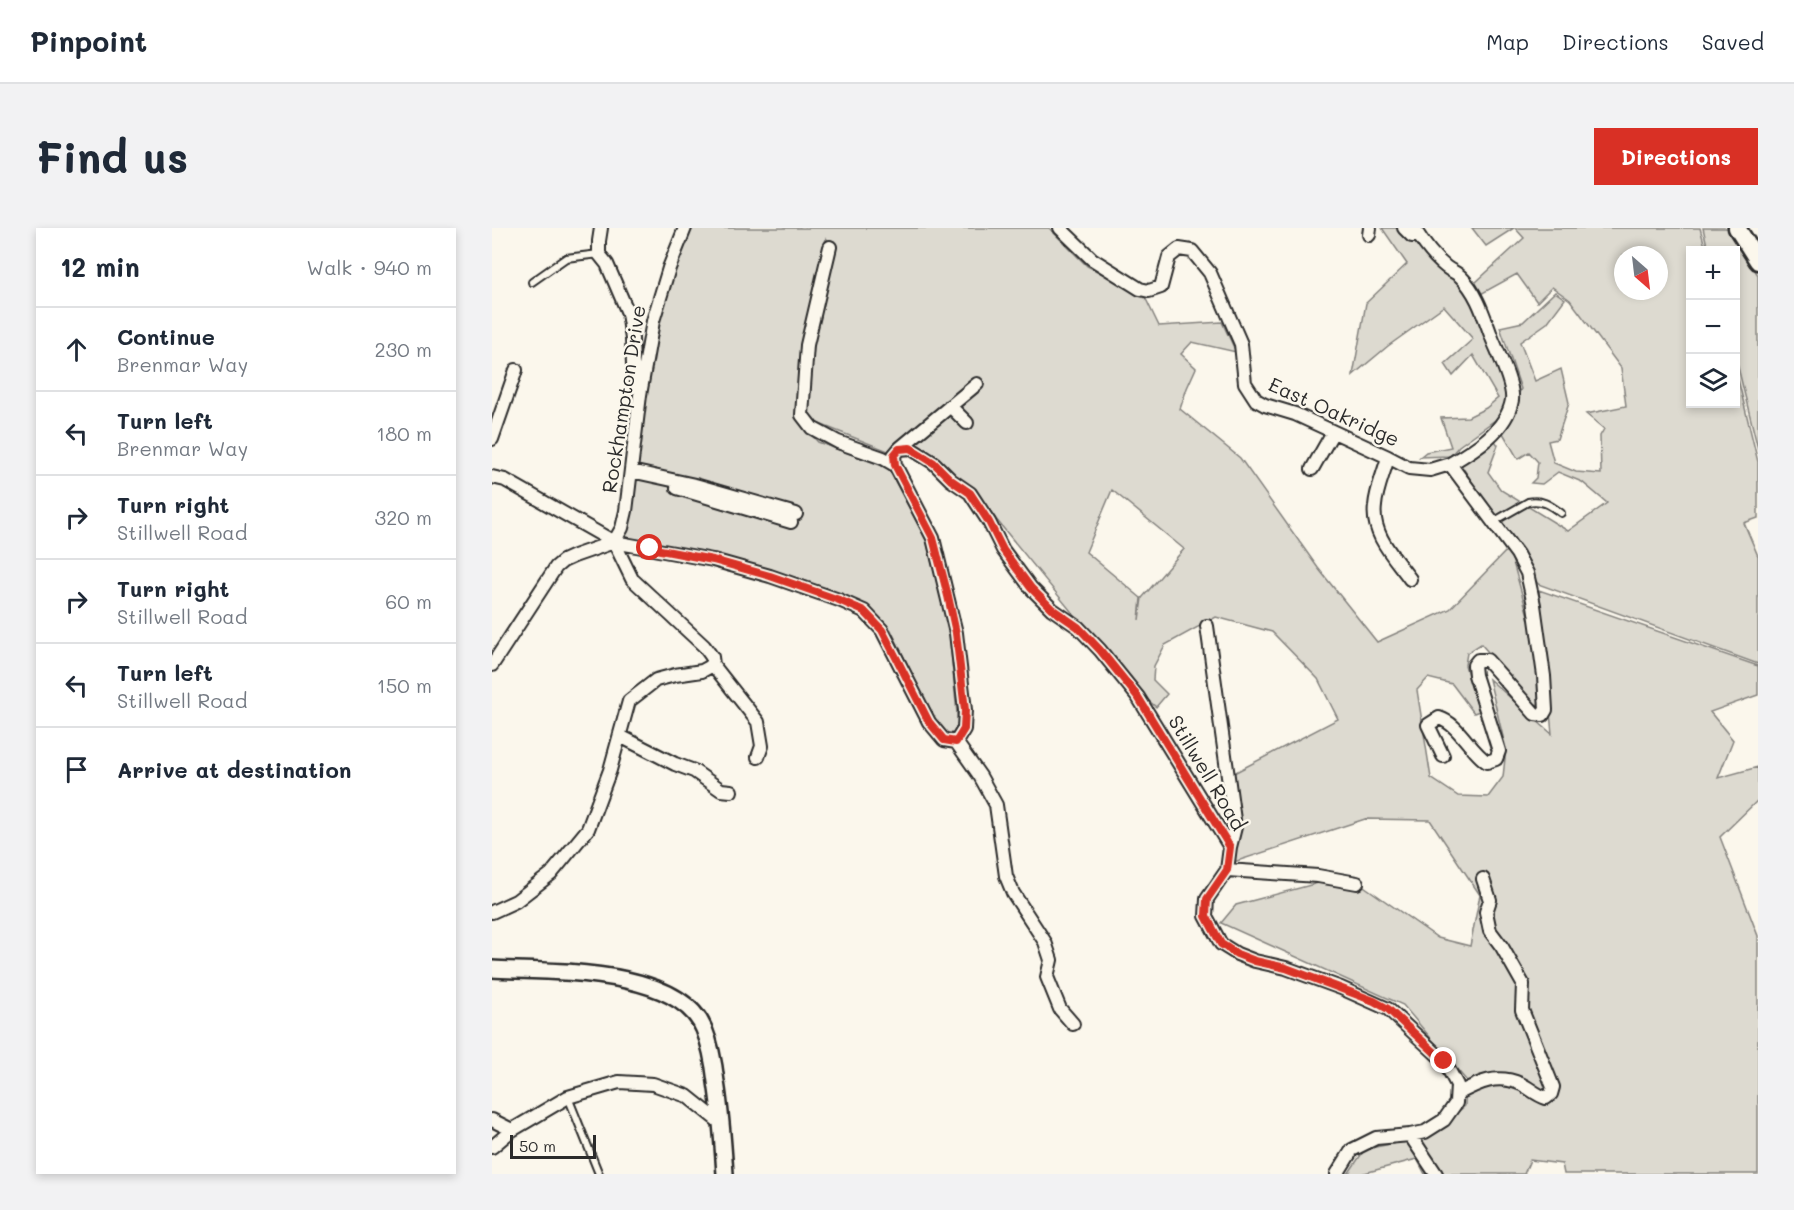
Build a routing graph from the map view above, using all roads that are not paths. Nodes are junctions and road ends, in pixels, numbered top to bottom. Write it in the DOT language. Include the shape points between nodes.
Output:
graph roads {
  1 [pos="601,228"];
  2 [pos="685,228"];
  3 [pos="1060,228"];
  4 [pos="1404,228"];
  5 [pos="1737,228"];
  6 [pos="1416,232"];
  7 [pos="830,247"];
  8 [pos="599,254"];
  9 [pos="1758,261"];
  10 [pos="532,282"];
  11 [pos="516,370"];
  12 [pos="977,384"];
  13 [pos="640,395"];
  14 [pos="950,406"];
  15 [pos="967,423"];
  16 [pos="1333,432"];
  17 [pos="492,439"];
  18 [pos="899,449"];
  19 [pos="1388,457"];
  20 [pos="1450,464"];
  21 [pos="895,465"];
  22 [pos="1312,470"];
  23 [pos="631,471"];
  24 [pos="492,477"];
  25 [pos="1561,513"];
  26 [pos="793,518"];
  27 [pos="1493,522"];
  28 [pos="614,542"];
  29 [pos="1410,579"];
  30 [pos="1207,626"];
  31 [pos="492,665"];
  32 [pos="713,665"];
  33 [pos="620,736"];
  34 [pos="956,742"];
  35 [pos="1443,756"];
  36 [pos="758,757"];
  37 [pos="732,791"];
  38 [pos="1230,847"];
  39 [pos="1227,870"];
  40 [pos="1483,879"];
  41 [pos="1357,883"];
  42 [pos="492,912"];
  43 [pos="492,969"];
  44 [pos="1073,1024"];
  45 [pos="1457,1094"];
  46 [pos="568,1097"];
  47 [pos="492,1120"];
  48 [pos="722,1124"];
  49 [pos="512,1130"];
  50 [pos="1410,1135"];
  51 [pos="492,1147"];
  52 [pos="600,1174"];
  53 [pos="725,1174"];
  54 [pos="1337,1174"];
  55 [pos="1436,1174"];
  1 -- 8 [label="street"];
  2 -- 13 [label="street, Rockhampton Drive" via="653,321"];
  3 -- 16 [label="street, East Oakridge" via="1092,259 1149,291 1161,287 1169,257 1179,249 1192,251 1210,273 1241,344 1245,383 1256,400"];
  4 -- 6 [label="street" via="1412,236"];
  5 -- 9 [label="main road"];
  6 -- 20 [label="street" via="1435,258 1460,276 1473,292 1512,398 1502,424"];
  7 -- 21 [label="street" via="807,345 802,415 812,428 838,442"];
  8 -- 10 [label="lane" via="566,258"];
  8 -- 13 [label="street" via="628,313"];
  11 -- 17 [label="street"];
  12 -- 14 [label="street"];
  13 -- 23 [label="street, Rockhampton Drive"];
  14 -- 15 [label="street"];
  14 -- 18 [label="street"];
  16 -- 19 [label="street, East Oakridge"];
  16 -- 22 [label="street"];
  18 -- 21 [label="street" via="894,455"];
  18 -- 38 [label="street, Stillwell Road" via="910,448 970,493 1003,550 1031,588 1078,627 1138,697"];
  19 -- 20 [label="street, East Oakridge" via="1409,468 1430,470"];
  19 -- 29 [label="street" via="1374,507 1376,528"];
  20 -- 27 [label="street"];
  21 -- 34 [label="street" via="933,538 948,596 965,710 964,729"];
  23 -- 26 [label="street" via="665,478 674,488"];
  23 -- 28 [label="street, Rockhampton Drive" via="622,528"];
  24 -- 28 [label="street" via="505,480"];
  25 -- 27 [label="lane" via="1535,501"];
  27 -- 35 [label="street" via="1527,573 1546,710 1542,715 1535,714 1487,660 1478,660 1475,675 1499,751 1496,759 1487,762 1447,721 1439,718 1428,725"];
  28 -- 31 [label="street" via="556,567"];
  28 -- 32 [label="street" via="632,579 704,646"];
  28 -- 34 [label="street" via="724,563 864,611 882,630 929,722 944,740"];
  30 -- 38 [label="street" via="1235,827"];
  32 -- 33 [label="street" via="702,671 656,680 642,690 629,701"];
  32 -- 36 [label="street" via="758,722 762,746"];
  33 -- 37 [label="street" via="693,771 721,790"];
  33 -- 42 [label="street" via="588,829 551,874 516,901"];
  34 -- 44 [label="street" via="996,805 1006,876 1046,942 1051,960 1047,977 1060,1009"];
  38 -- 39 [label="street, Stillwell Road"];
  39 -- 41 [label="street" via="1318,876"];
  39 -- 45 [label="street, Stillwell Road" via="1207,899 1206,916 1221,944 1237,954 1341,988 1388,1009 1444,1061 1457,1085"];
  40 -- 45 [label="street" via="1490,900 1486,912 1490,931 1522,984 1522,1010 1553,1087 1546,1098 1519,1083 1493,1078"];
  43 -- 48 [label="street" via="611,976 646,985 678,1000 692,1010 703,1027 712,1053"];
  45 -- 50 [label="street" via="1456,1103 1444,1120 1425,1132"];
  46 -- 48 [label="street" via="619,1082 653,1084 687,1095"];
  46 -- 49 [label="street"];
  46 -- 52 [label="lane"];
  47 -- 49 [label="street"];
  48 -- 53 [label="street"];
  49 -- 51 [label="street"];
  50 -- 54 [label="street" via="1376,1138 1352,1150"];
  50 -- 55 [label="street"];
}
